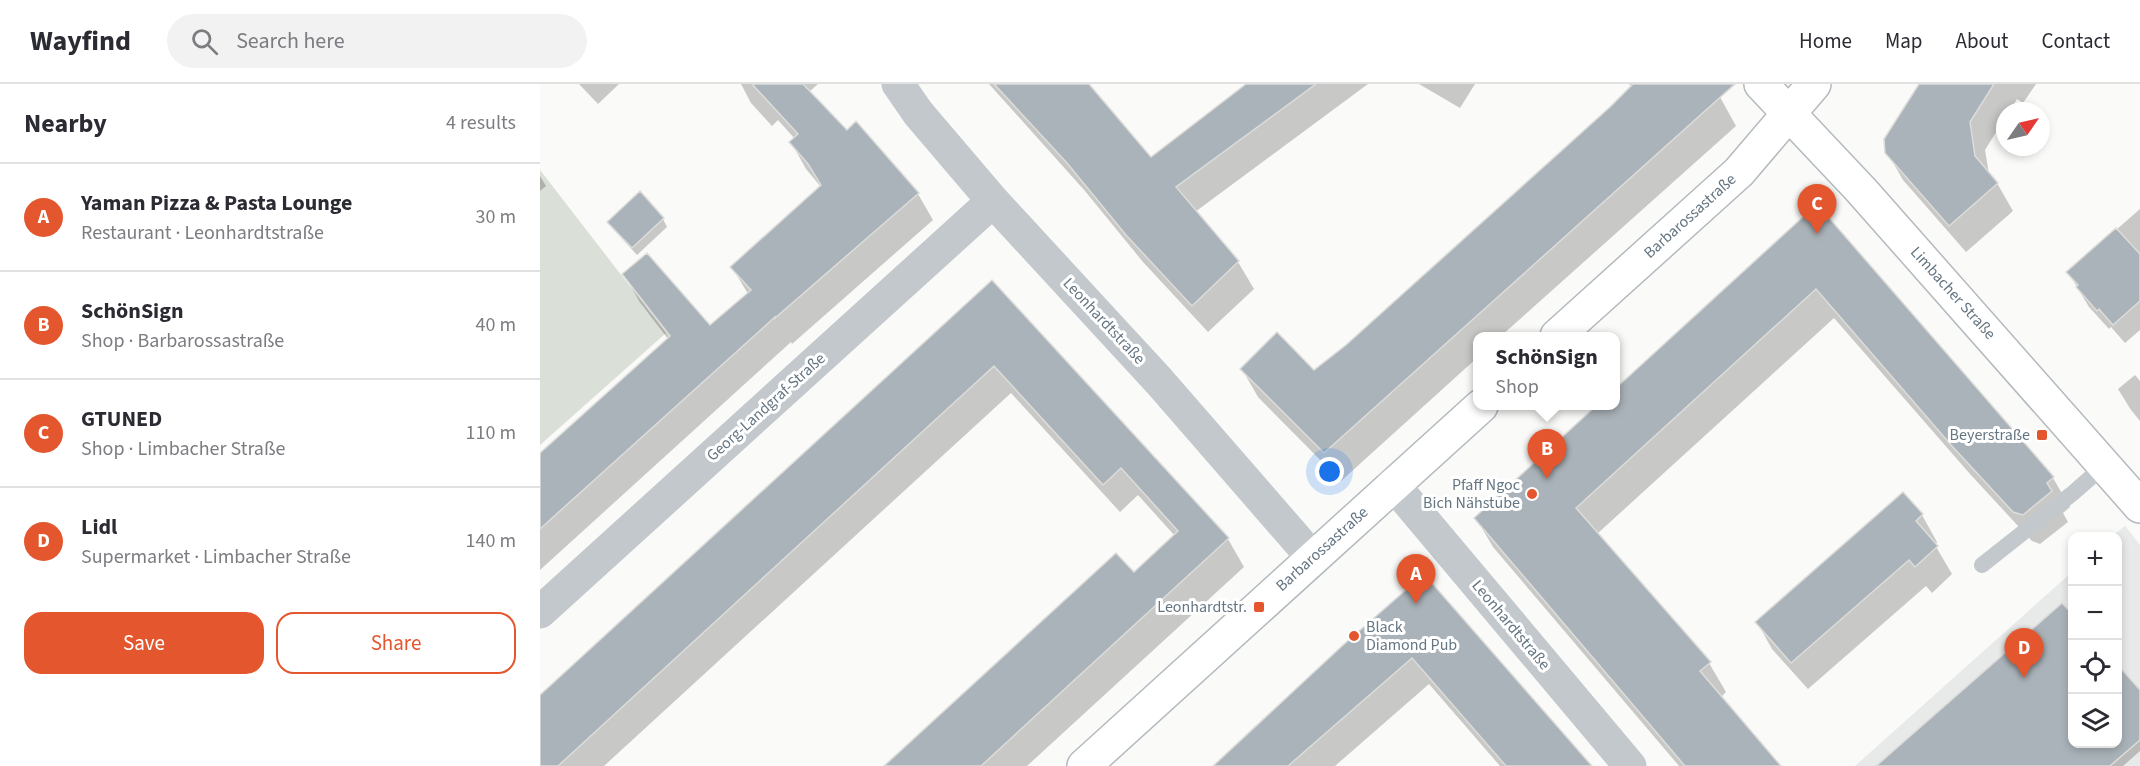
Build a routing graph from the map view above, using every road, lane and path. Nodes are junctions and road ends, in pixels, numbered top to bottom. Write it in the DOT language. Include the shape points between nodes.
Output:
graph roads {
  1 [pos="898,84"];
  2 [pos="1761,84"];
  3 [pos="1814,84"];
  4 [pos="1789,113"];
  5 [pos="993,201"];
  6 [pos="1561,332"];
  7 [pos="1474,410"];
  8 [pos="2105,465"];
  9 [pos="1393,484"];
  10 [pos="2140,506"];
  11 [pos="1312,557"];
  12 [pos="1982,565"];
  13 [pos="540,612"];
  14 [pos="1084,766"];
  15 [pos="1630,766"];
  1 -- 5 [label="street, Leonhardtstraße"];
  2 -- 4 [label="street, Limbacher Straße"];
  3 -- 4 [label="street"];
  4 -- 6 [label="street, Barbarossastraße" via="1739,172"];
  4 -- 8 [label="street, Limbacher Straße"];
  5 -- 11 [label="street, Leonhardtstraße" via="1159,381"];
  5 -- 13 [label="street, Georg-Landgraf-Straße"];
  7 -- 9 [label="street, Barbarossastraße"];
  8 -- 10 [label="street, Limbacher Straße"];
  8 -- 12 [label="lane"];
  9 -- 11 [label="street, Barbarossastraße"];
  9 -- 15 [label="street, Leonhardtstraße"];
  11 -- 14 [label="street, Barbarossastraße"];
}
